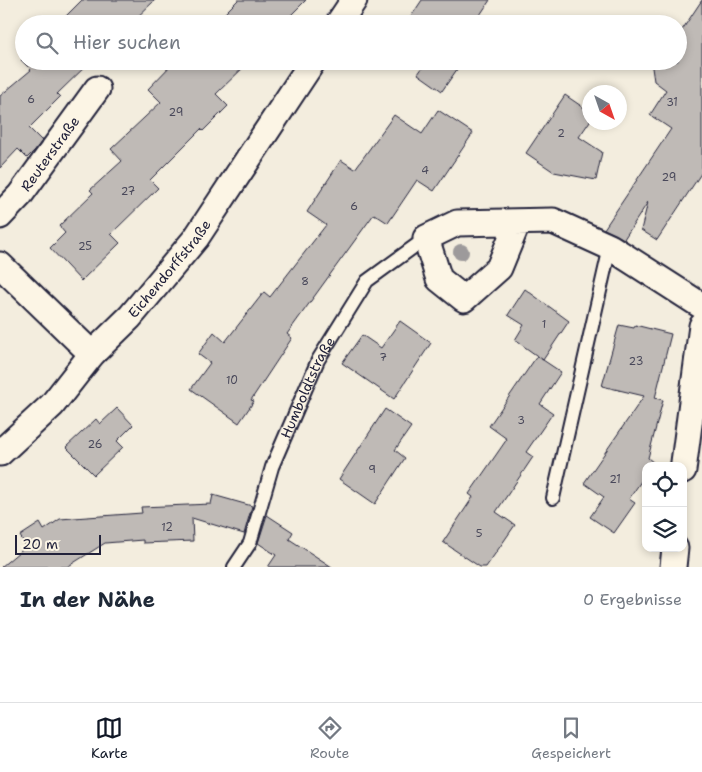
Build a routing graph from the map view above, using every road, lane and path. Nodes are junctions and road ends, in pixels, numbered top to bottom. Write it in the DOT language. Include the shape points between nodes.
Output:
graph roads {
  1 [pos="354,0"];
  2 [pos="344,15"];
  3 [pos="307,70"];
  4 [pos="97,89"];
  5 [pos="0,216"];
  6 [pos="517,224"];
  7 [pos="426,238"];
  8 [pos="610,247"];
  9 [pos="0,265"];
  10 [pos="702,306"];
  11 [pos="702,326"];
  12 [pos="92,354"];
  13 [pos="0,453"];
  14 [pos="684,462"];
  15 [pos="553,498"];
  16 [pos="675,552"];
  17 [pos="234,567"];
  18 [pos="673,567"];
  1 -- 2 [label="street"];
  3 -- 12 [label="street, Eichendorffstraße" via="196,238 130,317"];
  4 -- 5 [label="street, Reuterstraße" via="20,194"];
  6 -- 7 [label="street, Humboldtstraße" via="457,223"];
  6 -- 7 [label="street" via="499,268 464,299 439,279"];
  6 -- 8 [label="street, Humboldtstraße" via="553,221"];
  7 -- 17 [label="lane, Humboldtstraße" via="367,281 318,360 272,467 250,543"];
  8 -- 10 [label="street, Humboldtstraße"];
  8 -- 15 [label="lane"];
  9 -- 12 [label="street"];
  11 -- 14 [label="street"];
  12 -- 13 [label="street, Eichendorffstraße" via="52,405"];
  16 -- 18 [label="street"];
}
